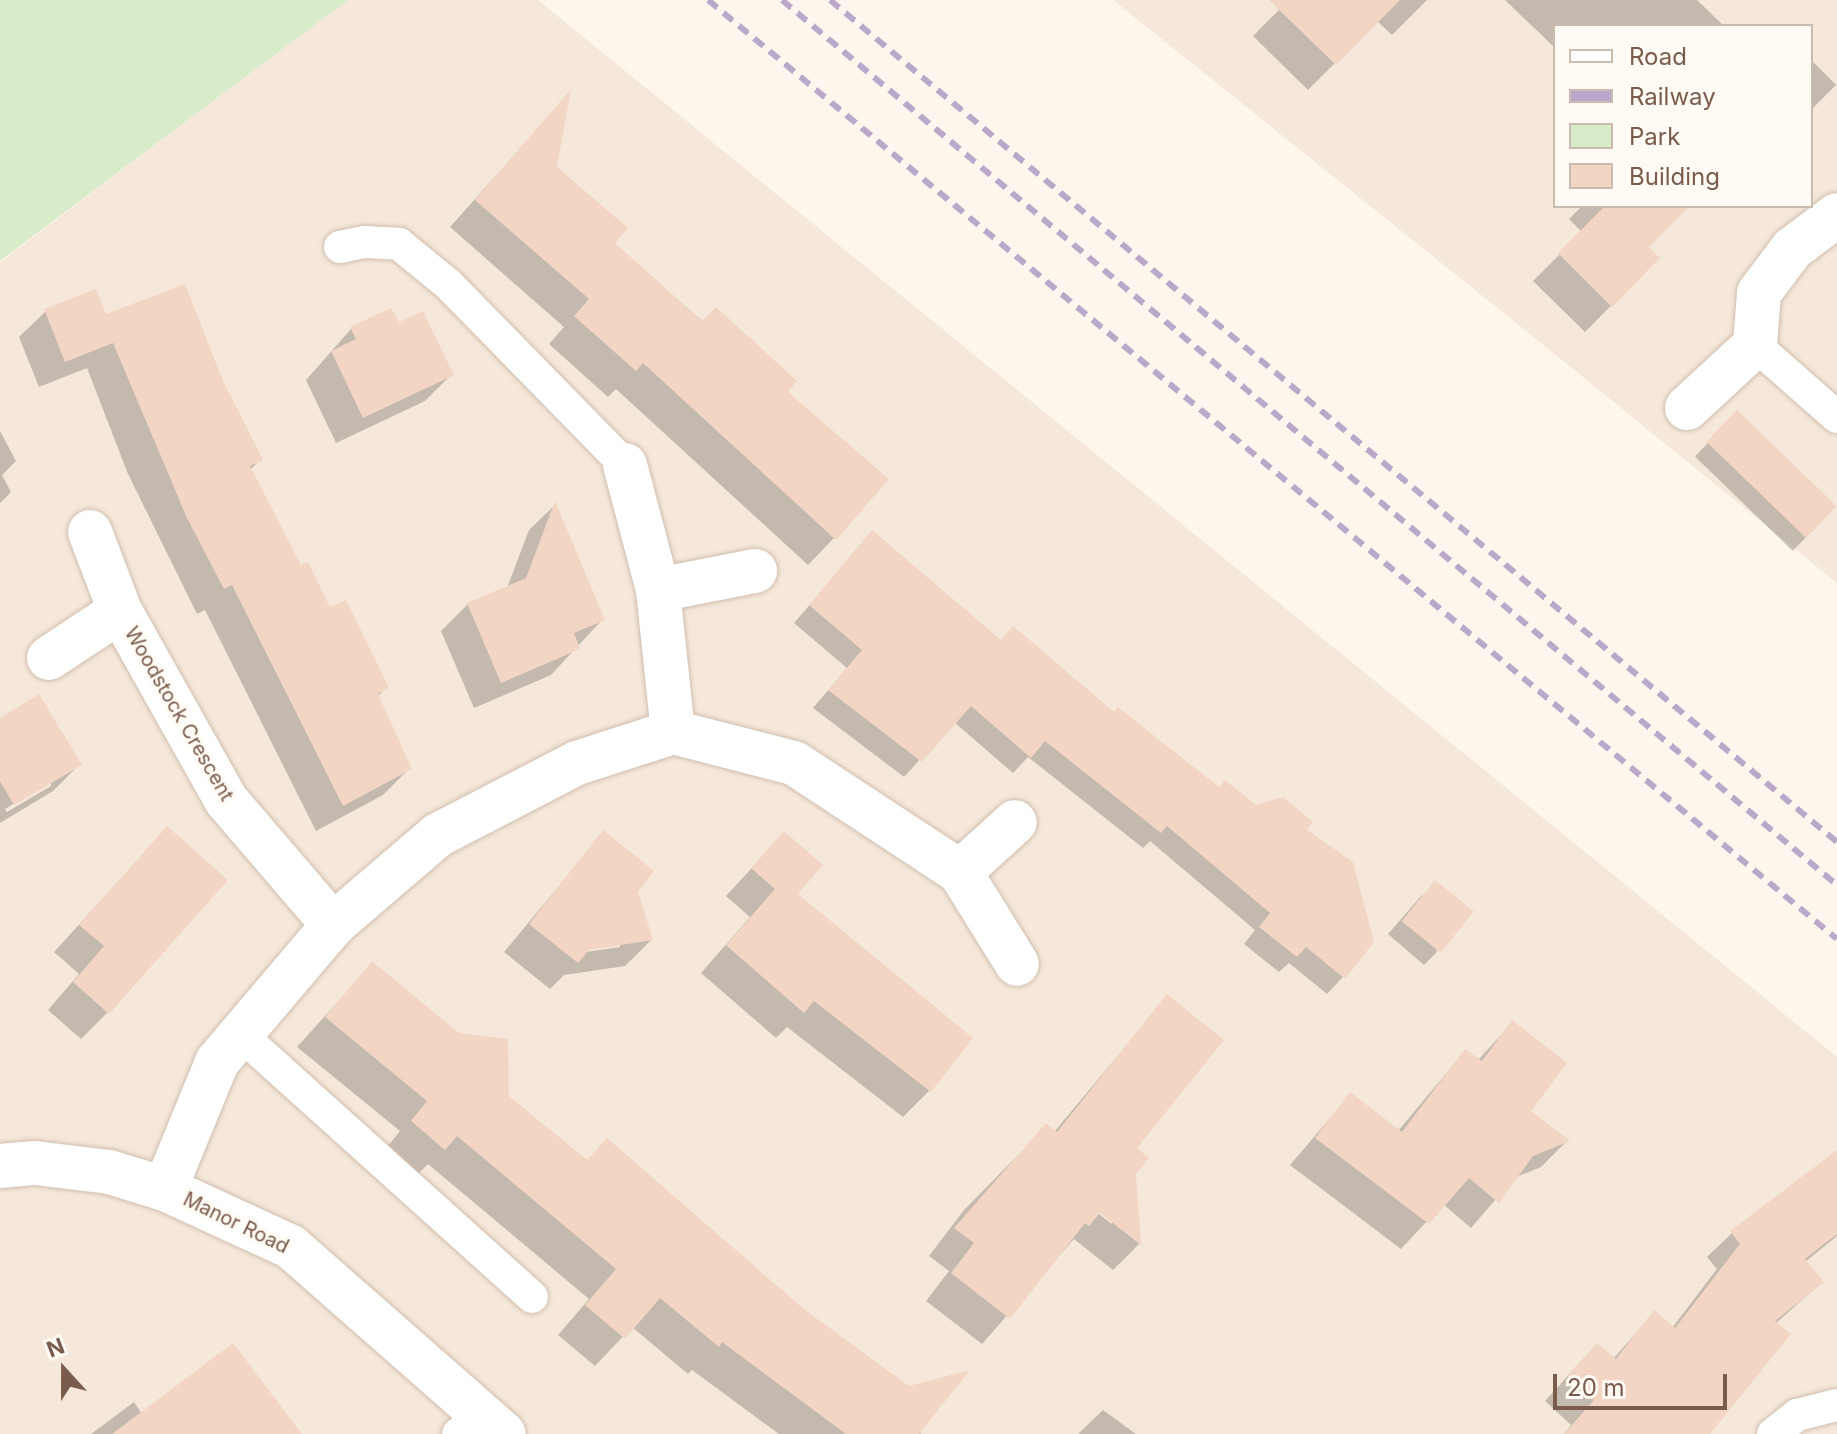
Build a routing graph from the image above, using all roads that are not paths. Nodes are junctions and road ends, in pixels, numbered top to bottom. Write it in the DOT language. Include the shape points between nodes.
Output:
graph roads {
  1 [pos="1837,215"];
  2 [pos="340,247"];
  3 [pos="1755,345"];
  4 [pos="1687,408"];
  5 [pos="1837,417"];
  6 [pos="625,465"];
  7 [pos="90,532"];
  8 [pos="755,571"];
  9 [pos="658,590"];
  10 [pos="120,611"];
  11 [pos="49,658"];
  12 [pos="673,732"];
  13 [pos="1015,822"];
  14 [pos="960,872"];
  15 [pos="333,925"];
  16 [pos="1017,964"];
  17 [pos="240,1034"];
  18 [pos="0,1166"];
  19 [pos="165,1189"];
  20 [pos="532,1297"];
  21 [pos="1837,1405"];
  22 [pos="482,1427"];
  23 [pos="1773,1434"];
  1 -- 3 [label="street" via="1792,249 1759,293"];
  2 -- 6 [label="lane" via="399,244 448,284"];
  3 -- 4 [label="street"];
  3 -- 5 [label="lane"];
  6 -- 9 [label="street"];
  7 -- 10 [label="street, Woodstock Crescent"];
  8 -- 9 [label="street"];
  9 -- 12 [label="street"];
  10 -- 11 [label="street, Woodstock Crescent"];
  10 -- 15 [label="street, Woodstock Crescent" via="226,800"];
  12 -- 14 [label="street" via="794,763"];
  12 -- 15 [label="street" via="577,763 438,835"];
  13 -- 14 [label="street"];
  14 -- 16 [label="street"];
  15 -- 17 [label="street"];
  17 -- 19 [label="street" via="217,1062"];
  17 -- 20 [label="lane"];
  18 -- 19 [label="street, Manor Road" via="35,1163 109,1172"];
  19 -- 22 [label="street, Manor Road" via="291,1247"];
  21 -- 23 [label="lane" via="1797,1415"];
}
